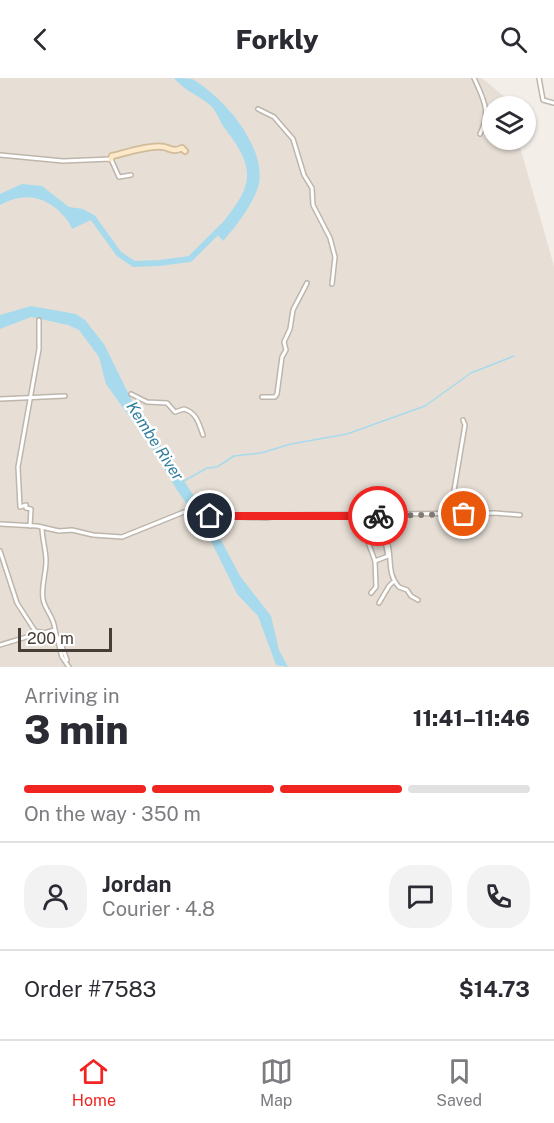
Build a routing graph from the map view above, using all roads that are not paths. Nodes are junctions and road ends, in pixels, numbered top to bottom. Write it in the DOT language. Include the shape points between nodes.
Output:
graph roads {
  1 [pos="474,78"];
  2 [pos="538,78"];
  3 [pos="554,103"];
  4 [pos="258,109"];
  5 [pos="480,134"];
  6 [pos="185,151"];
  7 [pos="0,155"];
  8 [pos="111,159"];
  9 [pos="131,175"];
  10 [pos="307,283"];
  11 [pos="332,284"];
  12 [pos="39,320"];
  13 [pos="131,394"];
  14 [pos="30,396"];
  15 [pos="65,396"];
  16 [pos="262,398"];
  17 [pos="0,399"];
  18 [pos="463,420"];
  19 [pos="203,435"];
  20 [pos="184,512"];
  21 [pos="450,514"];
  22 [pos="520,515"];
  23 [pos="210,516"];
  24 [pos="380,516"];
  25 [pos="0,524"];
  26 [pos="30,526"];
  27 [pos="42,527"];
  28 [pos="364,531"];
  29 [pos="0,551"];
  30 [pos="388,556"];
  31 [pos="375,561"];
  32 [pos="393,580"];
  33 [pos="371,593"];
  34 [pos="418,600"];
  35 [pos="379,603"];
  36 [pos="35,631"];
  37 [pos="56,632"];
  38 [pos="0,645"];
  39 [pos="69,667"];
  1 -- 5 [label="street" via="487,110"];
  2 -- 3 [label="street" via="543,100"];
  4 -- 11 [label="street" via="274,117 293,139 312,188 313,205 330,238 335,257"];
  6 -- 8 [label="street" via="147,147"];
  7 -- 8 [label="street" via="63,161"];
  8 -- 9 [label="street" via="119,177"];
  10 -- 16 [label="street" via="293,310 284,342 286,350 277,394"];
  12 -- 14 [label="street" via="39,349"];
  13 -- 19 [label="street" via="147,402 167,403 175,412 184,408 190,411 200,423"];
  14 -- 15 [label="street"];
  14 -- 17 [label="street"];
  14 -- 26 [label="street" via="18,467 20,507 31,509"];
  18 -- 21 [label="street"];
  20 -- 27 [label="street" via="122,537"];
  21 -- 22 [label="street"];
  21 -- 24 [label="street"];
  23 -- 24 [label="street"];
  24 -- 30 [label="street"];
  25 -- 26 [label="street"];
  26 -- 27 [label="street"];
  27 -- 37 [label="street" via="46,562 43,600"];
  28 -- 31 [label="street"];
  29 -- 36 [label="street" via="17,603"];
  30 -- 31 [label="street"];
  30 -- 32 [label="street"];
  31 -- 33 [label="street" via="376,580"];
  32 -- 34 [label="street"];
  32 -- 35 [label="street"];
  36 -- 37 [label="street"];
  36 -- 38 [label="street"];
  37 -- 39 [label="street" via="62,657"];
}
